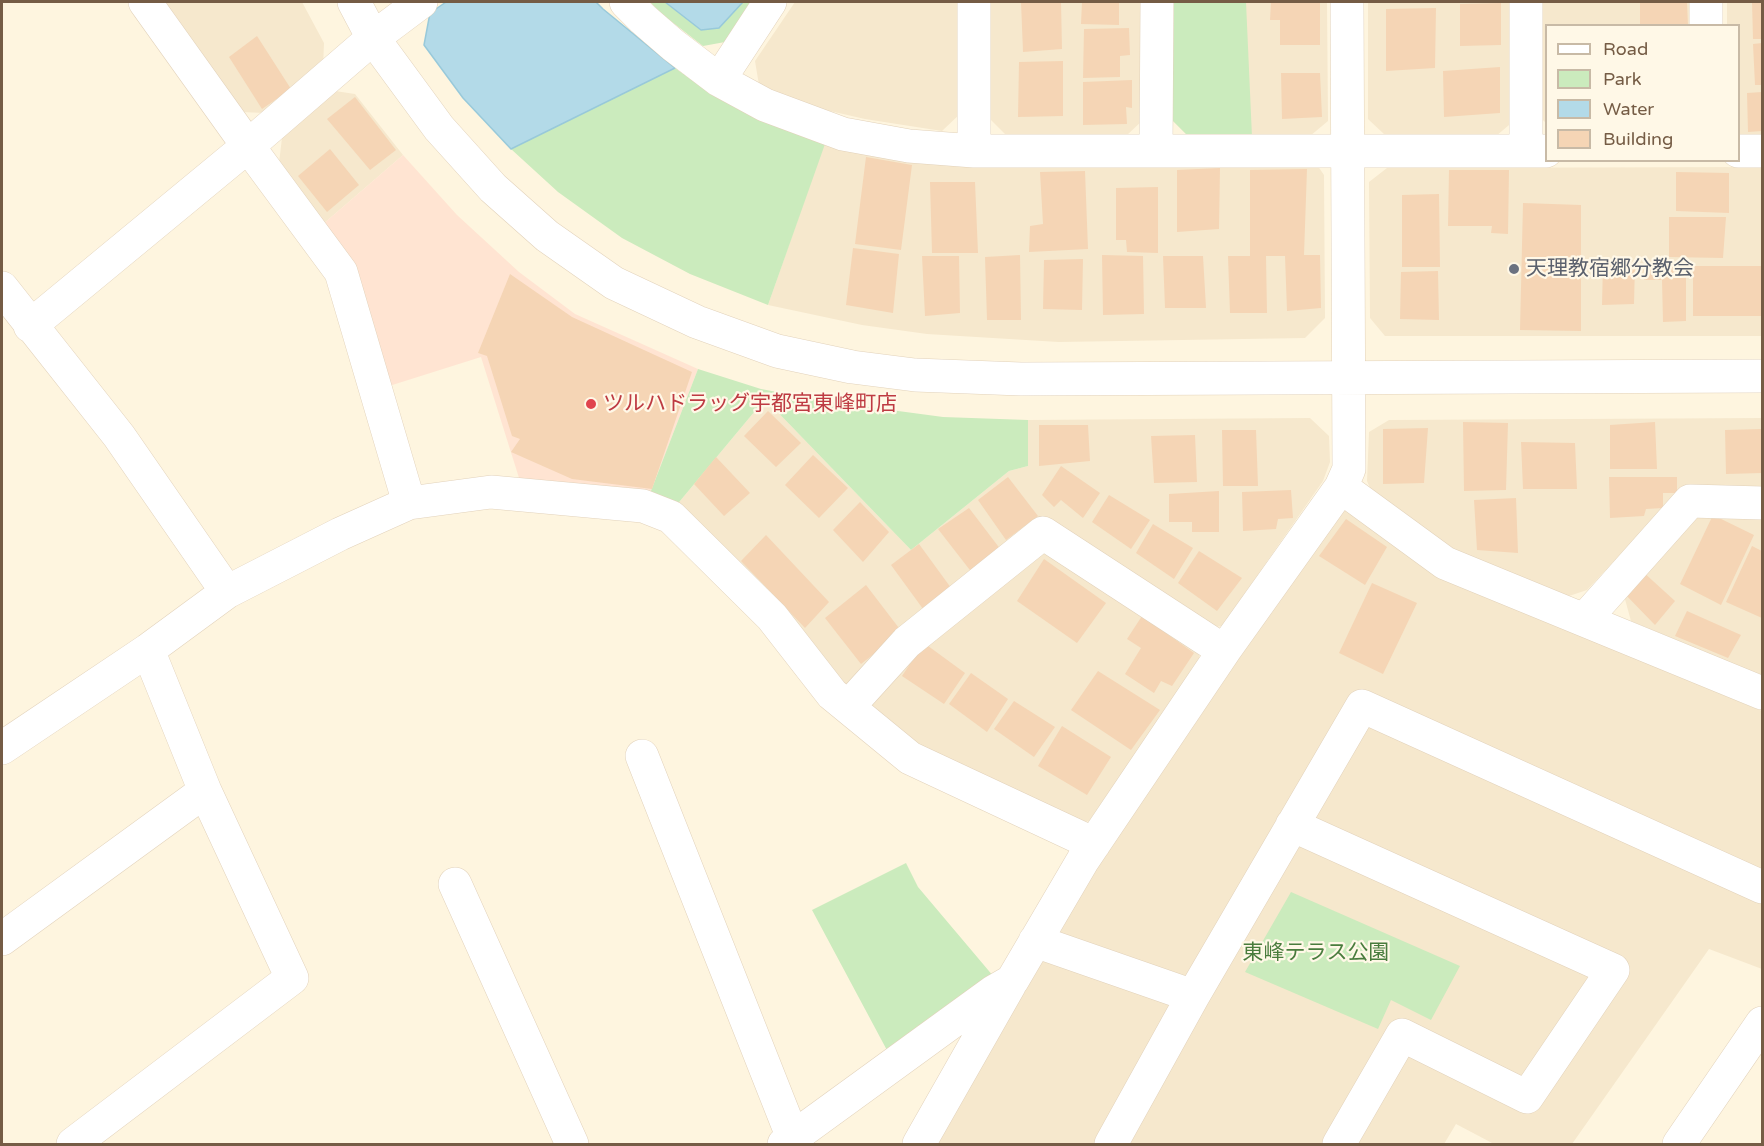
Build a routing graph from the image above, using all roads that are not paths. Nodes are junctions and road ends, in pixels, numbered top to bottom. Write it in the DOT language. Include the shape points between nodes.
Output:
graph roads {
  1 [pos="145,2"];
  2 [pos="354,2"];
  3 [pos="421,2"];
  4 [pos="626,2"];
  5 [pos="770,2"];
  6 [pos="974,2"];
  7 [pos="1157,2"];
  8 [pos="1347,2"];
  9 [pos="1526,2"];
  10 [pos="1706,2"];
  11 [pos="1706,24"];
  12 [pos="373,38"];
  13 [pos="719,80"];
  14 [pos="248,146"];
  15 [pos="1156,150"];
  16 [pos="1347,150"];
  17 [pos="974,151"];
  18 [pos="1536,151"];
  19 [pos="1740,151"];
  20 [pos="1762,151"];
  21 [pos="2,288"];
  22 [pos="30,326"];
  23 [pos="1762,376"];
  24 [pos="1347,378"];
  25 [pos="1341,487"];
  26 [pos="409,503"];
  27 [pos="1762,503"];
  28 [pos="227,591"];
  29 [pos="1584,620"];
  30 [pos="148,650"];
  31 [pos="1224,651"];
  32 [pos="1762,693"];
  33 [pos="848,707"];
  34 [pos="2,748"];
  35 [pos="642,756"];
  36 [pos="205,791"];
  37 [pos="1292,825"];
  38 [pos="1094,844"];
  39 [pos="455,884"];
  40 [pos="1762,887"];
  41 [pos="2,939"];
  42 [pos="1035,941"];
  43 [pos="1002,986"];
  44 [pos="1193,996"];
  45 [pos="1762,1023"];
  46 [pos="789,1141"];
  47 [pos="73,1144"];
  48 [pos="572,1144"];
  49 [pos="919,1144"];
  50 [pos="1111,1144"];
  51 [pos="1339,1144"];
  52 [pos="1679,1144"];
  1 -- 14 [label="street"];
  2 -- 12 [label="street"];
  3 -- 12 [label="street"];
  4 -- 13 [label="street"];
  5 -- 13 [label="street"];
  6 -- 17 [label="street"];
  7 -- 15 [label="street"];
  8 -- 16 [label="street"];
  9 -- 18 [label="street"];
  10 -- 11 [label="street"];
  12 -- 14 [label="street"];
  12 -- 24 [label="street" via="439,128 492,188 546,236 614,283 697,322 777,351 915,375 1021,379"];
  13 -- 17 [label="street" via="765,105 843,134 909,146"];
  14 -- 22 [label="street"];
  14 -- 26 [label="street" via="341,272"];
  15 -- 16 [label="street"];
  15 -- 17 [label="street"];
  16 -- 18 [label="street"];
  16 -- 24 [label="street"];
  19 -- 20 [label="street"];
  21 -- 22 [label="street"];
  22 -- 28 [label="street" via="119,436"];
  23 -- 24 [label="street"];
  24 -- 25 [label="street" via="1349,469"];
  25 -- 29 [label="street" via="1445,563"];
  25 -- 31 [label="street"];
  26 -- 28 [label="street"];
  26 -- 33 [label="street" via="491,492 643,506 671,517 772,617 832,694"];
  27 -- 29 [label="street" via="1690,501"];
  28 -- 30 [label="street"];
  29 -- 32 [label="street"];
  30 -- 34 [label="street"];
  30 -- 36 [label="street"];
  31 -- 33 [label="street" via="1043,533 907,642"];
  31 -- 38 [label="street"];
  33 -- 38 [label="street" via="910,758"];
  35 -- 46 [label="street"];
  36 -- 41 [label="street"];
  36 -- 47 [label="street" via="292,978"];
  37 -- 40 [label="street" via="1362,706"];
  37 -- 44 [label="street"];
  37 -- 51 [label="street" via="1613,970 1527,1097 1402,1035"];
  38 -- 42 [label="street"];
  39 -- 48 [label="street"];
  42 -- 43 [label="street"];
  42 -- 44 [label="street"];
  43 -- 46 [label="street"];
  43 -- 49 [label="street"];
  44 -- 50 [label="street"];
  45 -- 52 [label="street"];
}
